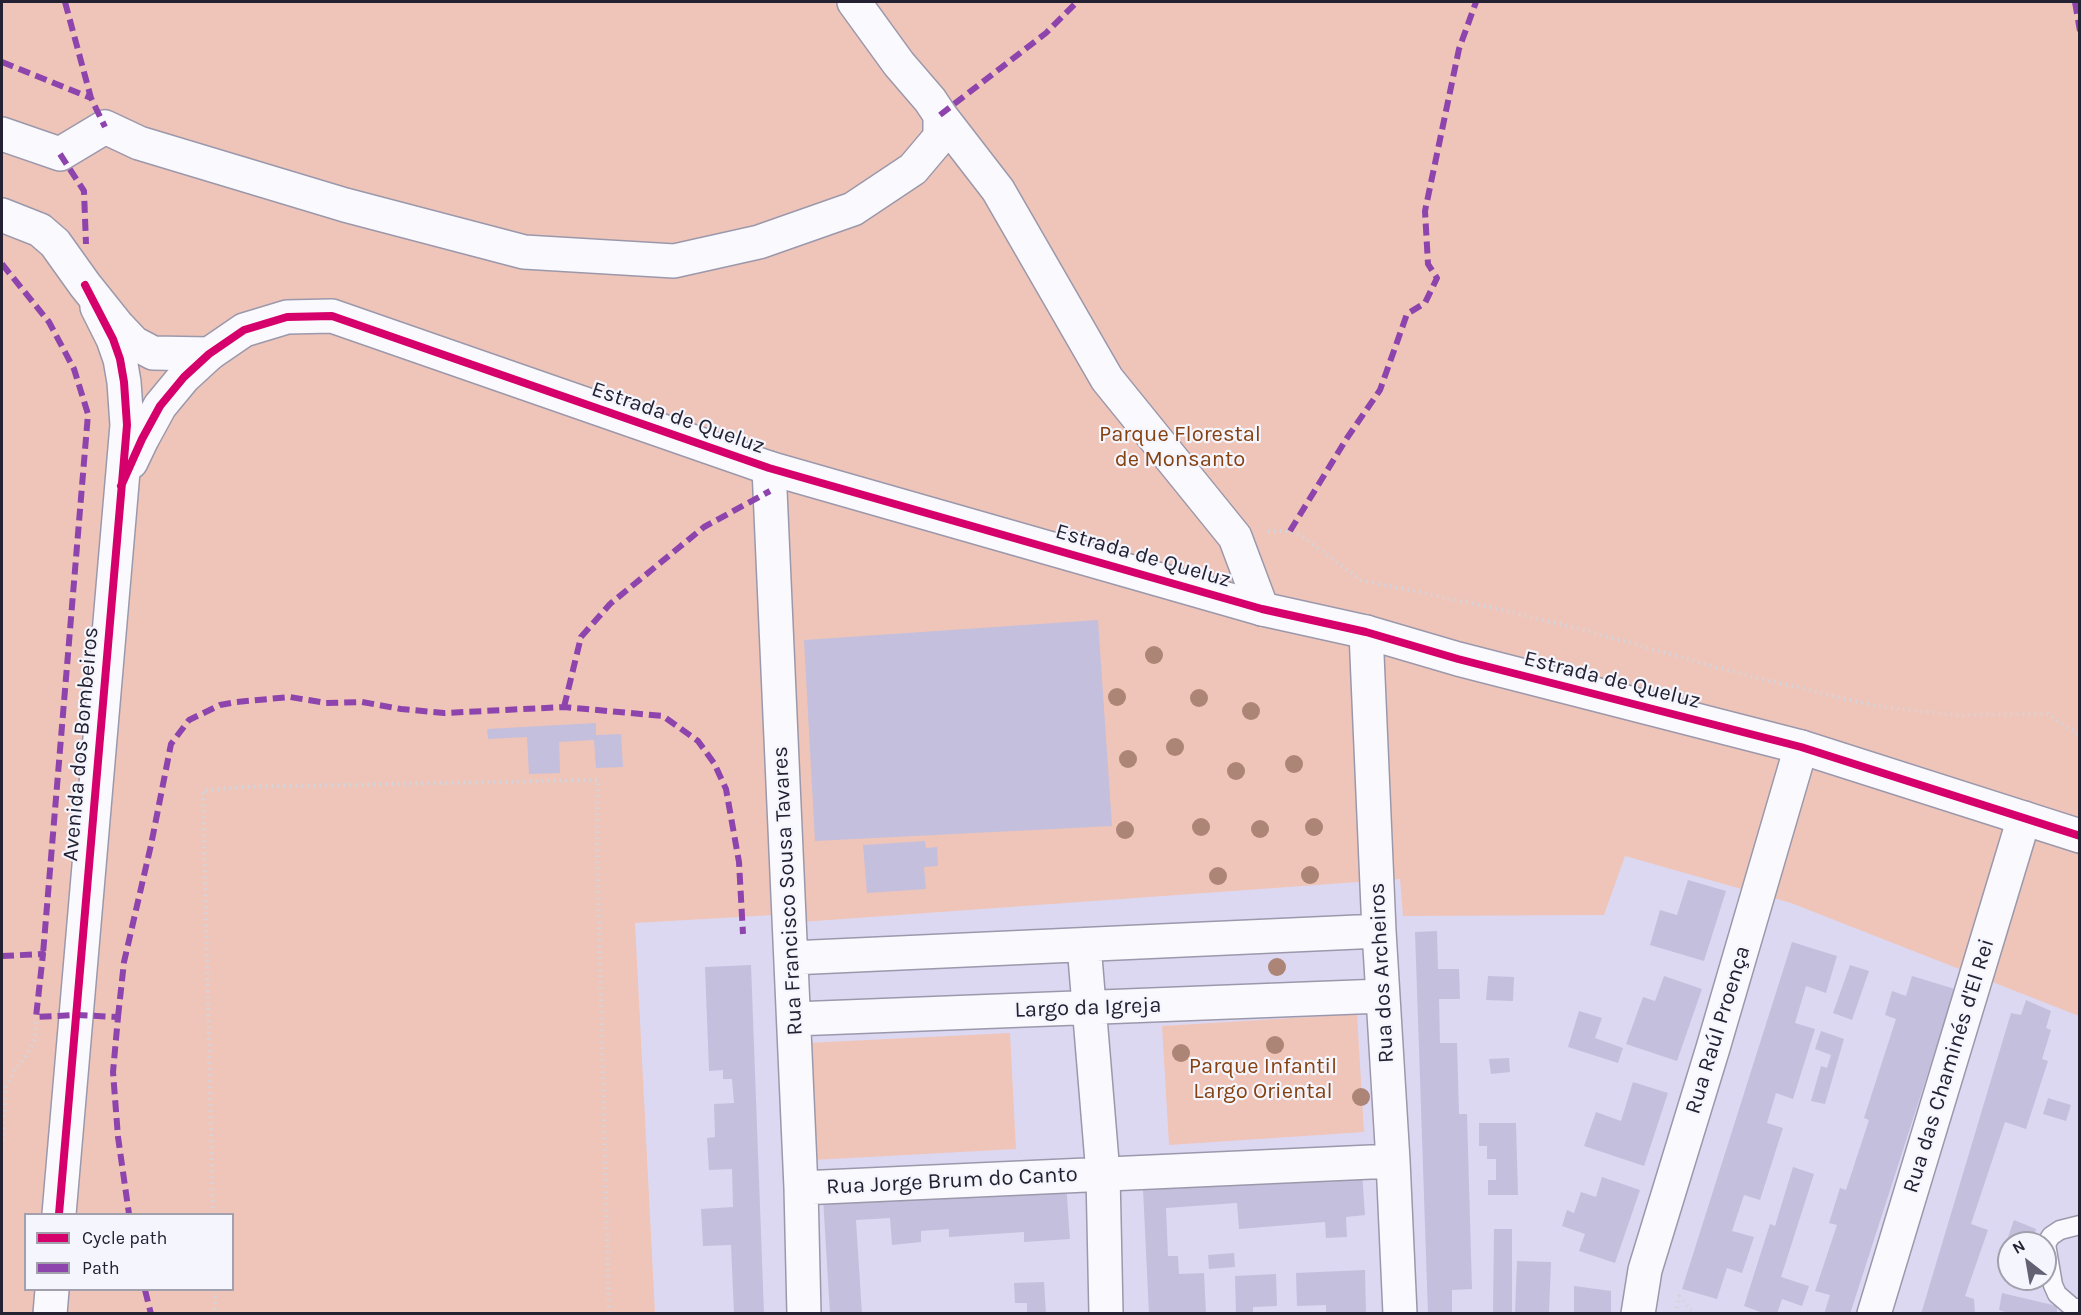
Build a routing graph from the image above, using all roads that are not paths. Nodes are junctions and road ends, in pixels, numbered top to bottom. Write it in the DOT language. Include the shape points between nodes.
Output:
graph roads {
  1 [pos="854,2"];
  2 [pos="940,116"];
  3 [pos="2,134"];
  4 [pos="2,215"];
  5 [pos="85,285"];
  6 [pos="209,354"];
  7 [pos="769,468"];
  8 [pos="121,486"];
  9 [pos="1262,609"];
  10 [pos="1366,632"];
  11 [pos="1801,747"];
  12 [pos="2024,818"];
  13 [pos="2079,836"];
  14 [pos="1379,931"];
  15 [pos="1084,945"];
  16 [pos="791,958"];
  17 [pos="1382,996"];
  18 [pos="1089,1008"];
  19 [pos="794,1019"];
  20 [pos="1394,1161"];
  21 [pos="1103,1174"];
  22 [pos="801,1188"];
  23 [pos="59,1213"];
  24 [pos="2079,1225"];
  25 [pos="52,1291"];
  26 [pos="2074,1310"];
  27 [pos="50,1314"];
  28 [pos="804,1314"];
  29 [pos="1106,1314"];
  30 [pos="1400,1314"];
  31 [pos="1638,1314"];
  32 [pos="1874,1314"];
  1 -- 2 [label="street"];
  2 -- 3 [label="street" via="940,137 913,169 853,209 759,242 674,261 524,252 345,205 139,143 105,127 60,154"];
  2 -- 9 [label="street" via="998,190 1107,379 1235,537"];
  4 -- 5 [label="street" via="40,230 55,243"];
  5 -- 6 [label="street" via="134,343 153,353"];
  5 -- 8 [label="street, Avenida dos Bombeiros" via="113,339 124,382 127,425"];
  6 -- 7 [label="street, Estrada de Queluz" via="244,330 266,323 287,317 332,316"];
  6 -- 8 [label="street, Estrada de Queluz" via="184,376 160,406"];
  7 -- 9 [label="street, Estrada de Queluz"];
  7 -- 16 [label="street, Rua Francisco Sousa Tavares"];
  8 -- 23 [label="street, Avenida dos Bombeiros"];
  9 -- 10 [label="street, Estrada de Queluz"];
  10 -- 11 [label="street, Estrada de Queluz"];
  10 -- 14 [label="street, Rua dos Archeiros"];
  11 -- 12 [label="street, Estrada de Queluz"];
  11 -- 31 [label="street, Rua Raúl Proença" via="1645,1270"];
  12 -- 13 [label="street, Estrada de Queluz"];
  12 -- 32 [label="street, Rua das Chaminés d'El Rei"];
  14 -- 15 [label="street"];
  14 -- 17 [label="street, Rua dos Archeiros"];
  15 -- 16 [label="street"];
  15 -- 18 [label="street"];
  16 -- 19 [label="street, Rua Francisco Sousa Tavares"];
  17 -- 18 [label="street, Largo da Igreja"];
  17 -- 20 [label="street, Rua dos Archeiros"];
  18 -- 19 [label="street, Largo da Igreja"];
  18 -- 21 [label="street"];
  19 -- 22 [label="street, Rua Francisco Sousa Tavares"];
  20 -- 21 [label="street, Rua Jorge Brum do Canto"];
  20 -- 30 [label="street, Rua dos Archeiros"];
  21 -- 22 [label="street, Rua Jorge Brum do Canto"];
  21 -- 29 [label="street"];
  22 -- 28 [label="street, Rua Francisco Sousa Tavares"];
  24 -- 26 [label="lane" via="2060,1230 2046,1244 2053,1285"];
  25 -- 27 [label="street"];
}
